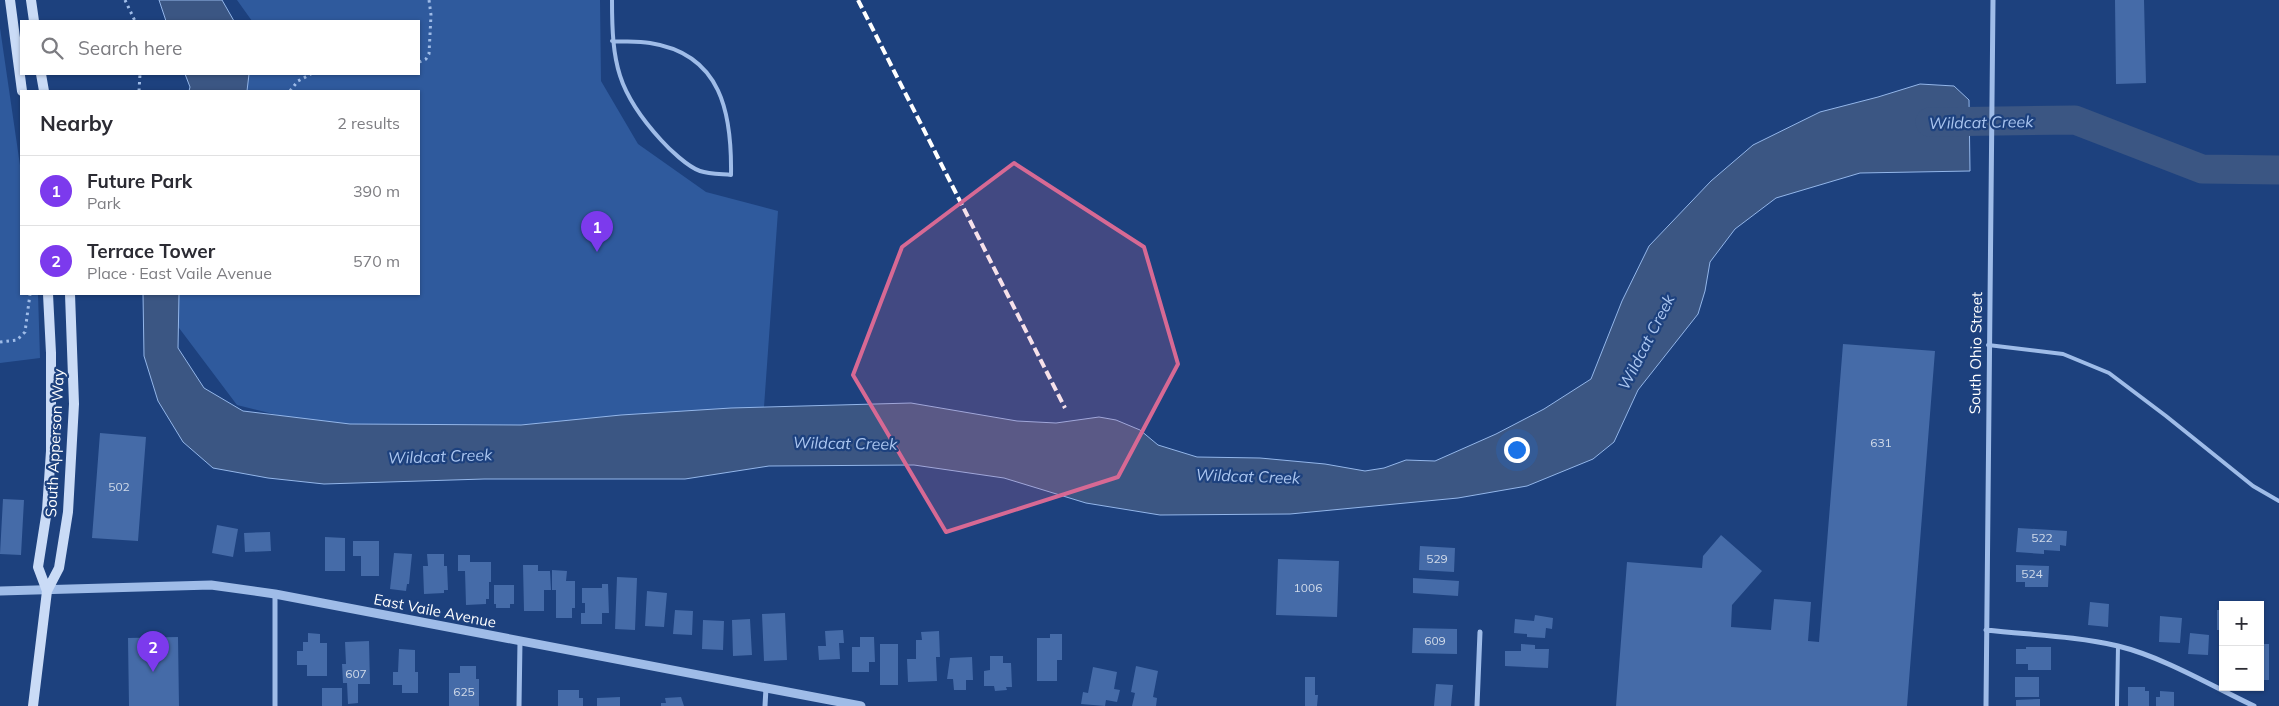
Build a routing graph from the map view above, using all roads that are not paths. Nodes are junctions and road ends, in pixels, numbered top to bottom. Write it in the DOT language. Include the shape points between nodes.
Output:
graph roads {
  1 [pos="10,0"];
  2 [pos="31,0"];
  3 [pos="612,0"];
  4 [pos="1993,0"];
  5 [pos="34,20"];
  6 [pos="612,41"];
  7 [pos="41,75"];
  8 [pos="22,90"];
  9 [pos="44,90"];
  10 [pos="48,295"];
  11 [pos="70,295"];
  12 [pos="1988,345"];
  13 [pos="2279,501"];
  14 [pos="47,591"];
  15 [pos="0,592"];
  16 [pos="275,594"];
  17 [pos="1986,630"];
  18 [pos="1480,632"];
  19 [pos="520,641"];
  20 [pos="2118,646"];
  21 [pos="766,688"];
  22 [pos="33,706"];
  23 [pos="275,706"];
  24 [pos="519,706"];
  25 [pos="765,706"];
  26 [pos="861,706"];
  27 [pos="1477,706"];
  28 [pos="1986,706"];
  29 [pos="2117,706"];
  30 [pos="2254,706"];
  1 -- 8 [label="main road"];
  2 -- 5 [label="main road"];
  3 -- 6 [label="lane"];
  4 -- 12 [label="street, South Ohio Street"];
  6 -- 6 [label="lane" via="619,78 640,118 669,149 700,171 730,175 728,121 720,92 700,64 679,51 651,43"];
  7 -- 9 [label="main road"];
  10 -- 14 [label="main road, South Apperson Way" via="51,451 47,510 38,567"];
  11 -- 14 [label="main road, South Apperson Way" via="74,404 69,503 59,568"];
  12 -- 13 [label="lane" via="2063,354 2109,373 2253,486"];
  12 -- 17 [label="street, South Ohio Street"];
  14 -- 15 [label="street, East Vaile Avenue"];
  14 -- 16 [label="street, East Vaile Avenue" via="211,585"];
  14 -- 22 [label="main road, South Apperson Way"];
  16 -- 19 [label="street, East Vaile Avenue"];
  16 -- 23 [label="street"];
  17 -- 20 [label="street"];
  17 -- 28 [label="street, South Ohio Street"];
  18 -- 27 [label="street"];
  19 -- 21 [label="street, East Vaile Avenue"];
  19 -- 24 [label="street"];
  20 -- 29 [label="lane"];
  20 -- 30 [label="street" via="2145,655"];
  21 -- 25 [label="street"];
  21 -- 26 [label="street, East Vaile Avenue"];
}
